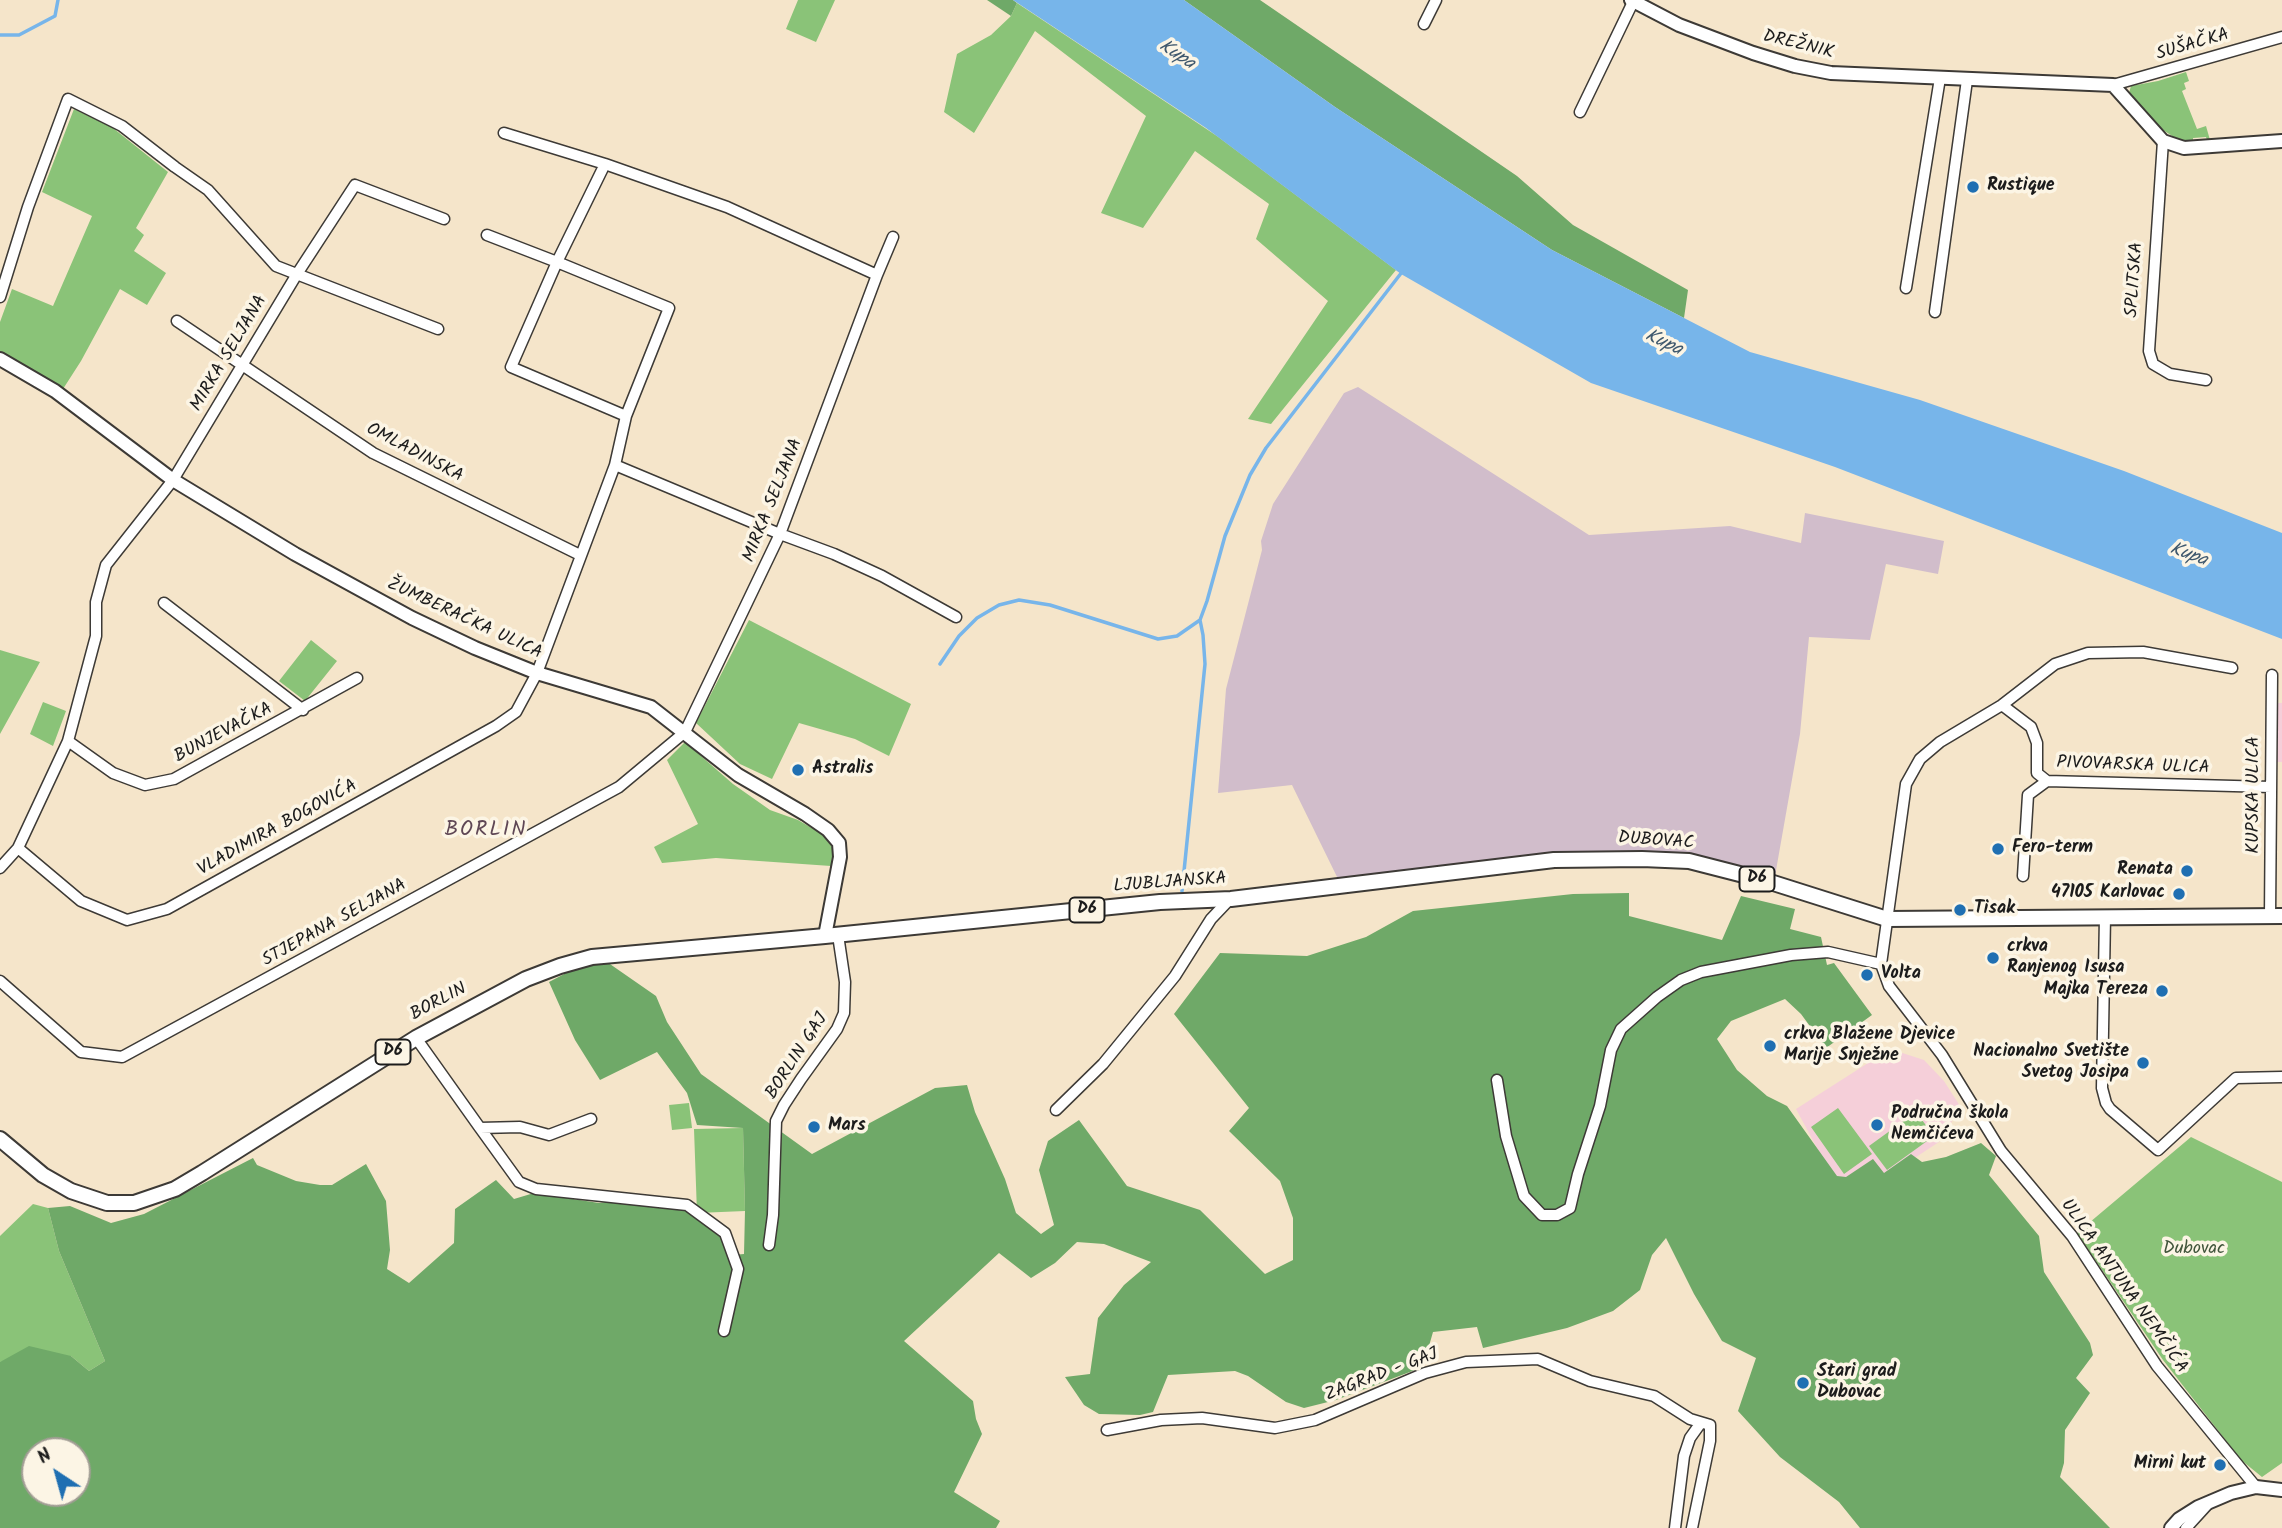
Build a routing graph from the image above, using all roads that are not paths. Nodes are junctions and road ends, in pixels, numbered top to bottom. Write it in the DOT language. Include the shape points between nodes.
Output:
graph roads {
  1 [pos="1436,0"];
  2 [pos="1632,1"];
  3 [pos="1424,24"];
  4 [pos="2282,37"];
  5 [pos="1940,78"];
  6 [pos="1967,80"];
  7 [pos="2113,85"];
  8 [pos="1580,112"];
  9 [pos="504,132"];
  10 [pos="2163,141"];
  11 [pos="2282,141"];
  12 [pos="605,164"];
  13 [pos="444,219"];
  14 [pos="487,235"];
  15 [pos="893,237"];
  16 [pos="557,262"];
  17 [pos="298,274"];
  18 [pos="877,275"];
  19 [pos="1906,288"];
  20 [pos="0,297"];
  21 [pos="1935,312"];
  22 [pos="177,321"];
  23 [pos="438,329"];
  24 [pos="0,359"];
  25 [pos="242,365"];
  26 [pos="2206,380"];
  27 [pos="626,416"];
  28 [pos="615,465"];
  29 [pos="173,480"];
  30 [pos="780,534"];
  31 [pos="580,555"];
  32 [pos="164,603"];
  33 [pos="956,617"];
  34 [pos="2232,668"];
  35 [pos="537,673"];
  36 [pos="2272,675"];
  37 [pos="357,678"];
  38 [pos="2002,705"];
  39 [pos="303,710"];
  40 [pos="685,732"];
  41 [pos="68,741"];
  42 [pos="2047,781"];
  43 [pos="2271,787"];
  44 [pos="18,848"];
  45 [pos="0,868"];
  46 [pos="2023,876"];
  47 [pos="1350,885"];
  48 [pos="1231,899"];
  49 [pos="2105,916"];
  50 [pos="2276,916"];
  51 [pos="1887,919"];
  52 [pos="832,935"];
  53 [pos="1881,964"];
  54 [pos="0,981"];
  55 [pos="416,1038"];
  56 [pos="2282,1077"];
  57 [pos="1497,1080"];
  58 [pos="1056,1110"];
  59 [pos="591,1119"];
  60 [pos="480,1128"];
  61 [pos="0,1139"];
  62 [pos="769,1245"];
  63 [pos="724,1331"];
  64 [pos="1705,1424"];
  65 [pos="1107,1430"];
  66 [pos="2256,1487"];
  67 [pos="2282,1490"];
  68 [pos="2209,1503"];
  69 [pos="1675,1528"];
  70 [pos="1692,1528"];
  71 [pos="2171,1528"];
  72 [pos="2186,1528"];
  1 -- 3 [label="street"];
  2 -- 5 [label="main road, DREŽNIK" via="1679,25 1795,66 1831,73"];
  2 -- 8 [label="street"];
  4 -- 7 [label="street, SUŠAČKA"];
  5 -- 6 [label="main road, DREŽNIK"];
  5 -- 19 [label="street"];
  6 -- 7 [label="main road, DREŽNIK"];
  6 -- 21 [label="street"];
  7 -- 10 [label="main road"];
  9 -- 12 [label="street"];
  10 -- 11 [label="main road" via="2184,148"];
  10 -- 26 [label="street, SPLITSKA" via="2149,351 2153,364 2170,374"];
  12 -- 16 [label="street"];
  12 -- 18 [label="street" via="727,207"];
  13 -- 17 [label="street, MIRKA SELJANA" via="355,185"];
  14 -- 16 [label="street"];
  15 -- 18 [label="street, MIRKA SELJANA"];
  16 -- 27 [label="street, VLADIMIRA BOGOVIĆA" via="669,308"];
  16 -- 27 [label="street" via="511,367"];
  17 -- 20 [label="street" via="276,266 208,190 122,126 68,99"];
  17 -- 23 [label="street"];
  17 -- 25 [label="street, MIRKA SELJANA"];
  18 -- 30 [label="street, MIRKA SELJANA"];
  22 -- 25 [label="street, OMLADINSKA"];
  24 -- 29 [label="main road, ŽUMBERAČKA ULICA" via="55,391"];
  25 -- 29 [label="street, MIRKA SELJANA"];
  25 -- 31 [label="street, OMLADINSKA" via="373,453"];
  27 -- 28 [label="street, VLADIMIRA BOGOVIĆA"];
  28 -- 30 [label="street"];
  28 -- 31 [label="street, VLADIMIRA BOGOVIĆA"];
  29 -- 35 [label="main road, ŽUMBERAČKA ULICA" via="401,612"];
  29 -- 41 [label="street, MIRKA SELJANA" via="106,565 96,602 96,636"];
  30 -- 33 [label="street" via="882,576"];
  30 -- 40 [label="street, MIRKA SELJANA"];
  31 -- 35 [label="street, VLADIMIRA BOGOVIĆA"];
  32 -- 39 [label="street"];
  34 -- 38 [label="street" via="2143,652 2088,653 2055,664"];
  35 -- 40 [label="main road, ŽUMBERAČKA ULICA" via="651,707"];
  35 -- 44 [label="street, VLADIMIRA BOGOVIĆA" via="516,712 496,726 167,909 127,920 81,901"];
  36 -- 43 [label="street, KUPSKA ULICA"];
  37 -- 39 [label="street, BUNJEVAČKA"];
  38 -- 42 [label="street, PIVOVARSKA ULICA" via="2031,727 2037,743 2037,773"];
  38 -- 51 [label="street" via="1940,742 1920,760 1906,785"];
  39 -- 41 [label="street, BUNJEVAČKA" via="174,779 145,785 113,773"];
  40 -- 52 [label="main road, ŽUMBERAČKA ULICA" via="738,775 828,830 839,843"];
  40 -- 54 [label="street, STJEPANA SELJANA" via="619,787 122,1057 81,1052"];
  41 -- 44 [label="street, MIRKA SELJANA"];
  42 -- 43 [label="street, PIVOVARSKA ULICA"];
  42 -- 46 [label="street" via="2028,795"];
  43 -- 50 [label="street, KUPSKA ULICA"];
  44 -- 45 [label="street, MIRKA SELJANA"];
  47 -- 48 [label="main road, LJUBLJANSKA / D6"];
  47 -- 51 [label="main road, DUBOVAC / D6" via="1554,860 1689,861"];
  48 -- 52 [label="main road, LJUBLJANSKA / D6"];
  48 -- 58 [label="street" via="1211,919 1175,976 1103,1064"];
  49 -- 50 [label="main road, DUBOVAC / D6"];
  49 -- 51 [label="main road, DUBOVAC / D6"];
  49 -- 56 [label="street" via="2102,1087 2110,1109 2158,1150 2236,1078"];
  51 -- 53 [label="street"];
  52 -- 55 [label="main road, BORLIN / D6" via="592,957 526,979"];
  52 -- 62 [label="street, BORLIN GAJ" via="845,982 844,1013 776,1121"];
  53 -- 57 [label="street" via="1828,952 1791,955 1701,972 1681,979 1657,997 1621,1030 1611,1050 1570,1208 1557,1215 1542,1216 1524,1196 1506,1136"];
  53 -- 66 [label="street, ULICA ANTUNA NEMČIĆA" via="1889,986 1942,1055 2001,1151 2072,1236 2157,1366"];
  55 -- 60 [label="street"];
  55 -- 61 [label="main road, BORLIN / D6" via="175,1189 134,1203 107,1203 71,1191 43,1175"];
  59 -- 60 [label="street" via="549,1135 520,1127"];
  60 -- 63 [label="street" via="519,1182 536,1189 687,1205 724,1233 738,1269"];
  64 -- 65 [label="street, ZAGRAD - GAJ" via="1654,1396 1590,1381 1538,1359 1466,1362 1425,1373 1315,1420 1275,1427 1202,1418"];
  64 -- 69 [label="street" via="1690,1438 1684,1456"];
  64 -- 70 [label="street" via="1710,1441"];
  66 -- 67 [label="main road"];
  66 -- 68 [label="main road"];
  68 -- 71 [label="main road"];
  68 -- 72 [label="street"];
}
